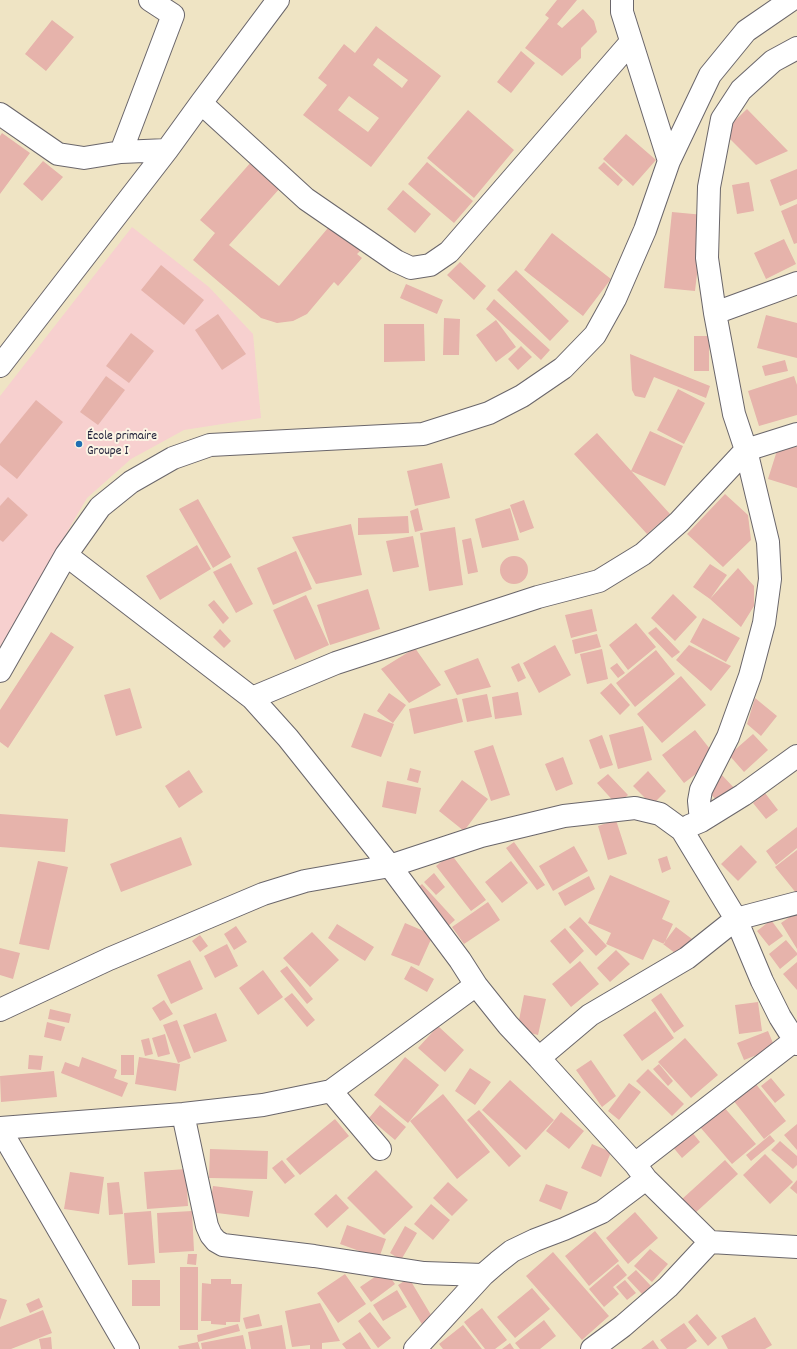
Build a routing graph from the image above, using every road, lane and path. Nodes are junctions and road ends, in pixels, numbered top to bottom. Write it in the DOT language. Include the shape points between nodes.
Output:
graph roads {
  1 [pos="150,0"];
  2 [pos="278,0"];
  3 [pos="622,0"];
  4 [pos="791,0"];
  5 [pos="178,8"];
  6 [pos="631,42"];
  7 [pos="796,51"];
  8 [pos="201,103"];
  9 [pos="0,114"];
  10 [pos="167,150"];
  11 [pos="121,152"];
  12 [pos="669,161"];
  13 [pos="797,283"];
  14 [pos="715,313"];
  15 [pos="0,366"];
  16 [pos="797,434"];
  17 [pos="746,450"];
  18 [pos="66,554"];
  19 [pos="0,671"];
  20 [pos="252,698"];
  21 [pos="797,756"];
  22 [pos="692,825"];
  23 [pos="390,866"];
  24 [pos="797,903"];
  25 [pos="736,919"];
  26 [pos="476,985"];
  27 [pos="0,1010"];
  28 [pos="796,1043"];
  29 [pos="539,1058"];
  30 [pos="330,1091"];
  31 [pos="183,1114"];
  32 [pos="0,1128"];
  33 [pos="380,1149"];
  34 [pos="641,1172"];
  35 [pos="710,1242"];
  36 [pos="797,1247"];
  37 [pos="483,1275"];
  38 [pos="128,1349"];
  39 [pos="415,1349"];
  40 [pos="592,1349"];
  1 -- 5 [label="street"];
  2 -- 8 [label="street"];
  3 -- 6 [label="street" via="622,12"];
  4 -- 12 [label="street" via="746,31 710,75"];
  5 -- 11 [label="street"];
  6 -- 8 [label="street" via="449,252 430,266 412,268 396,261 306,199"];
  6 -- 12 [label="street"];
  7 -- 14 [label="street" via="773,61 740,90 722,119 709,187 707,258"];
  8 -- 10 [label="street"];
  9 -- 11 [label="street" via="58,154 84,158"];
  10 -- 11 [label="street"];
  10 -- 15 [label="street"];
  12 -- 18 [label="street" via="645,230 615,299 595,335 563,368 522,396 489,414 423,434 210,445 173,458 131,482 100,507"];
  13 -- 14 [label="street"];
  14 -- 17 [label="street" via="734,414"];
  16 -- 17 [label="street"];
  17 -- 20 [label="street" via="679,522 643,554 598,581 538,597 336,663"];
  17 -- 22 [label="street" via="768,542 770,579 764,623 750,676 728,737 701,790"];
  18 -- 19 [label="street"];
  18 -- 20 [label="street"];
  20 -- 23 [label="street" via="288,738"];
  21 -- 22 [label="street" via="743,795"];
  22 -- 23 [label="street" via="635,808 564,816 481,836"];
  22 -- 25 [label="street"];
  23 -- 26 [label="street"];
  23 -- 27 [label="street" via="305,881 263,894 109,959"];
  24 -- 25 [label="street"];
  25 -- 28 [label="street" via="762,981"];
  25 -- 29 [label="street" via="687,958 590,1015"];
  26 -- 29 [label="street"];
  26 -- 30 [label="street"];
  28 -- 34 [label="street"];
  29 -- 34 [label="street"];
  30 -- 31 [label="street" via="263,1105"];
  30 -- 33 [label="street"];
  31 -- 32 [label="street"];
  31 -- 37 [label="street" via="207,1226 216,1241 424,1273"];
  32 -- 38 [label="street"];
  34 -- 35 [label="street"];
  34 -- 37 [label="street" via="602,1212 512,1251"];
  35 -- 36 [label="street"];
  35 -- 40 [label="street" via="668,1286 623,1326"];
  37 -- 39 [label="street"];
}
